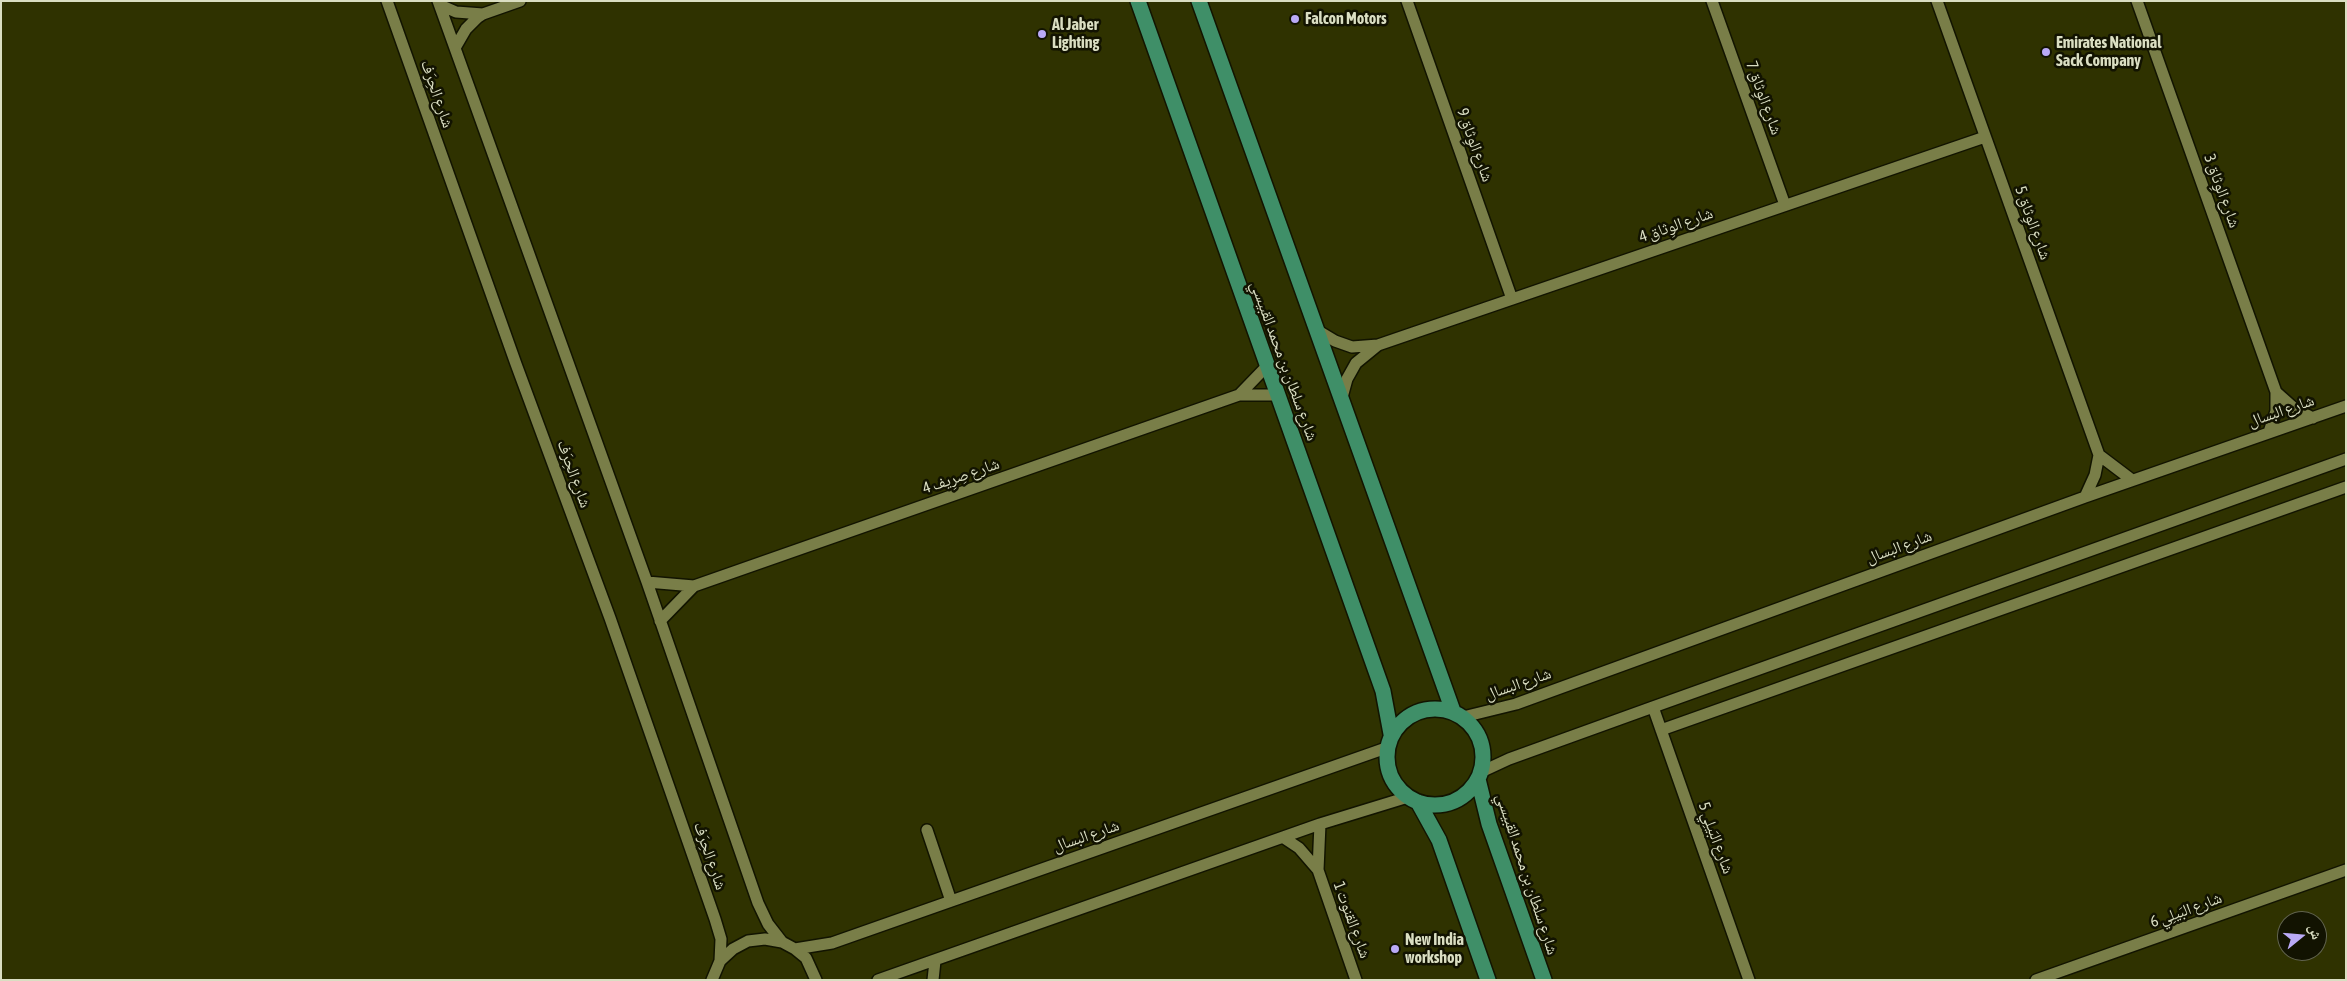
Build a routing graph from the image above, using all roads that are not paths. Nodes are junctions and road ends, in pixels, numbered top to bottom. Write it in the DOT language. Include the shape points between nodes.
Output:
graph roads {
  1 [pos="387,1"];
  2 [pos="520,1"];
  3 [pos="1138,1"];
  4 [pos="1199,1"];
  5 [pos="1407,1"];
  6 [pos="1712,1"];
  7 [pos="1937,1"];
  8 [pos="2137,1"];
  9 [pos="439,3"];
  10 [pos="483,14"];
  11 [pos="455,48"];
  12 [pos="1985,137"];
  13 [pos="1785,205"];
  14 [pos="1512,299"];
  15 [pos="1315,329"];
  16 [pos="1378,345"];
  17 [pos="1267,366"];
  18 [pos="2276,392"];
  19 [pos="1239,394"];
  20 [pos="1277,395"];
  21 [pos="1341,401"];
  22 [pos="2346,406"];
  23 [pos="2313,418"];
  24 [pos="2269,432"];
  25 [pos="2100,455"];
  26 [pos="2346,459"];
  27 [pos="2132,480"];
  28 [pos="2346,487"];
  29 [pos="2085,497"];
  30 [pos="647,582"];
  31 [pos="694,586"];
  32 [pos="660,620"];
  33 [pos="1653,707"];
  34 [pos="1458,714"];
  35 [pos="1661,730"];
  36 [pos="1389,741"];
  37 [pos="1479,776"];
  38 [pos="1413,800"];
  39 [pos="1320,824"];
  40 [pos="927,830"];
  41 [pos="1284,838"];
  42 [pos="1318,870"];
  43 [pos="2346,870"];
  44 [pos="951,901"];
  45 [pos="782,942"];
  46 [pos="795,949"];
  47 [pos="935,960"];
  48 [pos="720,961"];
  49 [pos="894,974"];
  50 [pos="712,980"];
  51 [pos="816,980"];
  52 [pos="878,980"];
  53 [pos="905,980"];
  54 [pos="933,980"];
  55 [pos="1356,980"];
  56 [pos="1488,980"];
  57 [pos="1544,980"];
  58 [pos="1750,980"];
  59 [pos="2036,980"];
  1 -- 48 [label="street, شارع الحِرَف" via="705,891 721,939"];
  2 -- 10 [label="street"];
  3 -- 17 [label="main road, شارع سلطان بن محمد القبيسي"];
  4 -- 15 [label="main road"];
  5 -- 14 [label="street, شارع الوِثاق 9"];
  6 -- 13 [label="street, شارع الوِثاق 7"];
  7 -- 12 [label="street, شارع الوِثاق 5"];
  8 -- 18 [label="street, شارع الوِثاق 3"];
  9 -- 10 [label="street" via="456,12"];
  9 -- 11 [label="street, شارع الحِرَف"];
  10 -- 11 [label="street" via="466,29"];
  11 -- 30 [label="street, شارع الحِرَف"];
  12 -- 13 [label="street, شارع الوِثاق 4"];
  12 -- 25 [label="street, شارع الوِثاق 5"];
  13 -- 14 [label="street, شارع الوِثاق 4"];
  14 -- 16 [label="street, شارع الوِثاق 4"];
  15 -- 16 [label="street, شارع الوِثاق 4" via="1352,347"];
  15 -- 21 [label="main road"];
  16 -- 21 [label="street, شارع الوِثاق 4" via="1356,363"];
  17 -- 19 [label="street, شارع صِرِيف 4"];
  17 -- 20 [label="main road, شارع سلطان بن محمد القبيسي"];
  18 -- 23 [label="street, شارع الوِثاق 3" via="2294,408"];
  18 -- 24 [label="street, شارع الوِثاق 3" via="2276,411"];
  19 -- 20 [label="street, شارع صِرِيف 4"];
  19 -- 31 [label="street, شارع صِرِيف 4"];
  20 -- 36 [label="main road, شارع سلطان بن محمد القبيسي" via="1383,691"];
  21 -- 34 [label="main road"];
  22 -- 23 [label="street, شارع البسال"];
  23 -- 24 [label="street, شارع البسال"];
  24 -- 27 [label="street, شارع البسال"];
  25 -- 27 [label="street"];
  25 -- 29 [label="street"];
  26 -- 33 [label="street"];
  27 -- 29 [label="street, شارع البسال"];
  28 -- 35 [label="street"];
  29 -- 34 [label="street, شارع البسال" via="1516,704"];
  30 -- 31 [label="street, شارع صِرِيف 4"];
  30 -- 32 [label="street, شارع الحِرَف"];
  31 -- 32 [label="street, شارع صِرِيف 4"];
  32 -- 45 [label="street, شارع الحِرَف" via="758,903"];
  33 -- 35 [label="street, شارع البَيلِي 5"];
  33 -- 37 [label="street" via="1510,759"];
  34 -- 36 [label="main road" via="1435,708 1418,711 1402,720"];
  34 -- 37 [label="main road" via="1473,726 1480,738 1483,751"];
  35 -- 58 [label="street, شارع البَيلِي 5"];
  36 -- 38 [label="main road" via="1386,763 1391,778 1399,790"];
  36 -- 44 [label="street, شارع البسال"];
  37 -- 38 [label="main road" via="1465,795 1454,802 1442,805"];
  37 -- 57 [label="main road, شارع سلطان بن محمد القبيسي" via="1489,824"];
  38 -- 39 [label="street"];
  38 -- 56 [label="main road" via="1439,840"];
  39 -- 41 [label="street"];
  39 -- 42 [label="street, شارع القنوت 1"];
  40 -- 44 [label="street"];
  41 -- 42 [label="street, شارع القنوت 1" via="1299,848"];
  41 -- 47 [label="street"];
  42 -- 55 [label="street, شارع القنوت 1"];
  43 -- 59 [label="street, شارع البَيلِي 6"];
  44 -- 46 [label="street, شارع البسال" via="832,943"];
  45 -- 46 [label="street"];
  45 -- 48 [label="street" via="748,941"];
  46 -- 51 [label="street" via="806,958"];
  47 -- 49 [label="street"];
  47 -- 54 [label="street"];
  48 -- 50 [label="street"];
  49 -- 52 [label="street"];
  49 -- 53 [label="street"];
}
